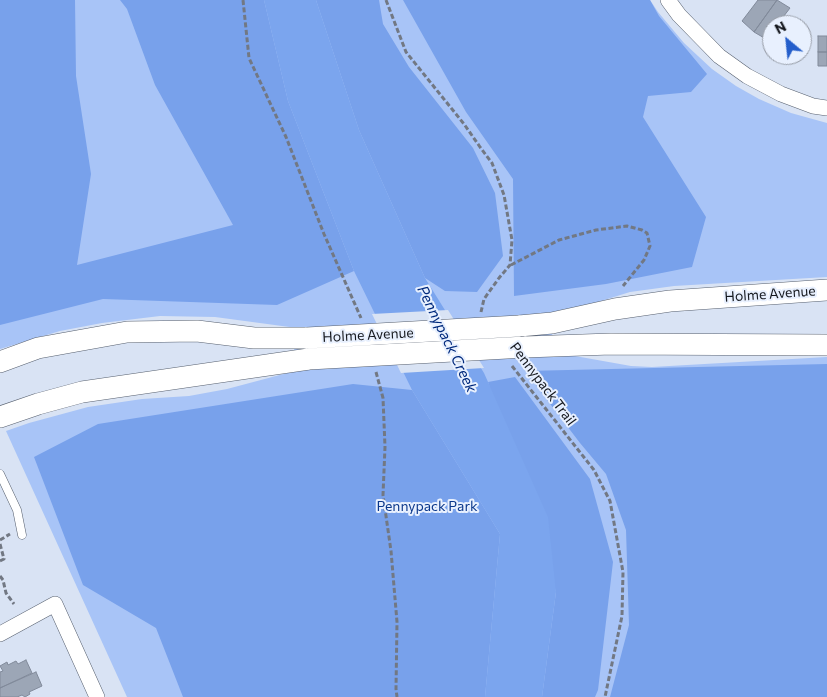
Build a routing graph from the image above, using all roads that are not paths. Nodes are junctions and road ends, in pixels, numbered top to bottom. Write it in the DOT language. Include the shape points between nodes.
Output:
graph roads {
  1 [pos="668,0"];
  2 [pos="827,108"];
  3 [pos="827,290"];
  4 [pos="827,345"];
  5 [pos="308,349"];
  6 [pos="0,362"];
  7 [pos="0,417"];
  8 [pos="0,474"];
  9 [pos="22,535"];
  10 [pos="0,634"];
  11 [pos="97,697"];
  1 -- 2 [label="street" via="679,16 719,56 747,76 781,94"];
  3 -- 5 [label="main road, Holme Avenue, bridge" via="670,301 615,309 552,324"];
  4 -- 5 [label="main road, Holme Avenue, bridge" via="611,344"];
  5 -- 6 [label="main road, Holme Avenue" via="197,331 127,332 38,348"];
  5 -- 7 [label="main road, Holme Avenue" via="82,392"];
  8 -- 9 [label="lane" via="17,510"];
  10 -- 11 [label="street" via="55,604"];
}
